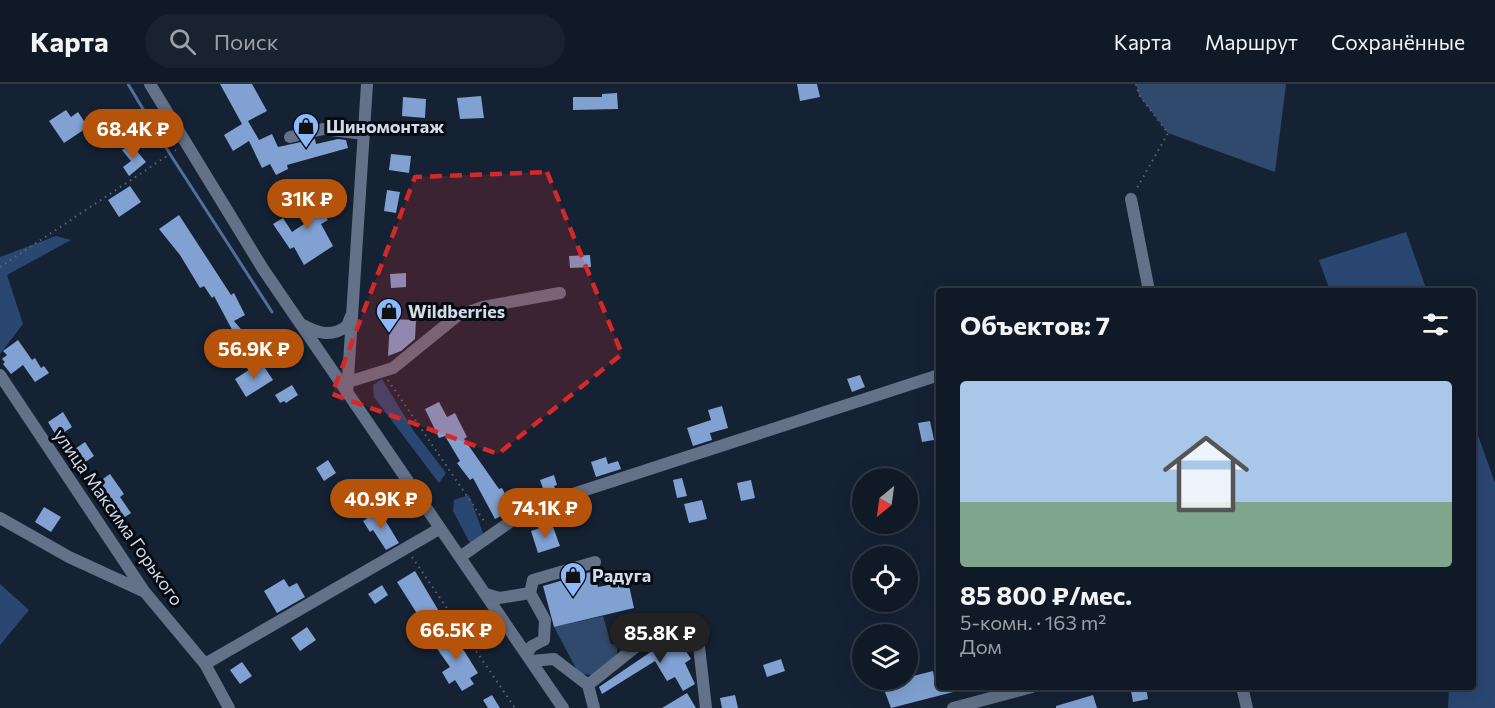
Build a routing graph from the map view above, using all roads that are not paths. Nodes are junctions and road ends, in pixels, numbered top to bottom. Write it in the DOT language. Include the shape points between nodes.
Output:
graph roads {
  1 [pos="150,84"];
  2 [pos="367,84"];
  3 [pos="364,134"];
  4 [pos="290,137"];
  5 [pos="1131,199"];
  6 [pos="1148,288"];
  7 [pos="560,293"];
  8 [pos="352,315"];
  9 [pos="299,323"];
  10 [pos="0,375"];
  11 [pos="936,376"];
  12 [pos="347,388"];
  13 [pos="0,518"];
  14 [pos="439,529"];
  15 [pos="460,557"];
  16 [pos="595,562"];
  17 [pos="144,591"];
  18 [pos="530,593"];
  19 [pos="486,594"];
  20 [pos="529,657"];
  21 [pos="205,664"];
  22 [pos="588,685"];
  23 [pos="1023,690"];
  24 [pos="1243,690"];
  25 [pos="982,704"];
  26 [pos="229,708"];
  27 [pos="563,708"];
  28 [pos="594,708"];
  29 [pos="706,708"];
  30 [pos="953,708"];
  31 [pos="1247,708"];
  1 -- 9 [label="street"];
  2 -- 3 [label="street"];
  3 -- 4 [label="street" via="323,129"];
  3 -- 8 [label="street"];
  5 -- 6 [label="street"];
  7 -- 12 [label="street" via="483,307 457,316 393,368"];
  8 -- 9 [label="street" via="347,326 333,333 316,333"];
  8 -- 12 [label="street"];
  9 -- 12 [label="street"];
  10 -- 17 [label="street, улица Максима Горького"];
  11 -- 15 [label="street" via="530,508"];
  12 -- 14 [label="street"];
  13 -- 17 [label="street"];
  14 -- 15 [label="street"];
  14 -- 21 [label="street"];
  15 -- 19 [label="street"];
  16 -- 18 [label="street" via="533,580"];
  17 -- 21 [label="street, улица Максима Горького"];
  18 -- 19 [label="street" via="499,598"];
  18 -- 20 [label="street" via="545,620 544,640 532,646"];
  19 -- 20 [label="street"];
  20 -- 22 [label="street" via="554,659"];
  20 -- 27 [label="street"];
  21 -- 26 [label="street, улица Максима Горького"];
  22 -- 28 [label="street"];
  22 -- 29 [label="street" via="668,621 697,629"];
  23 -- 25 [label="street"];
  24 -- 31 [label="street"];
  25 -- 30 [label="street"];
}
